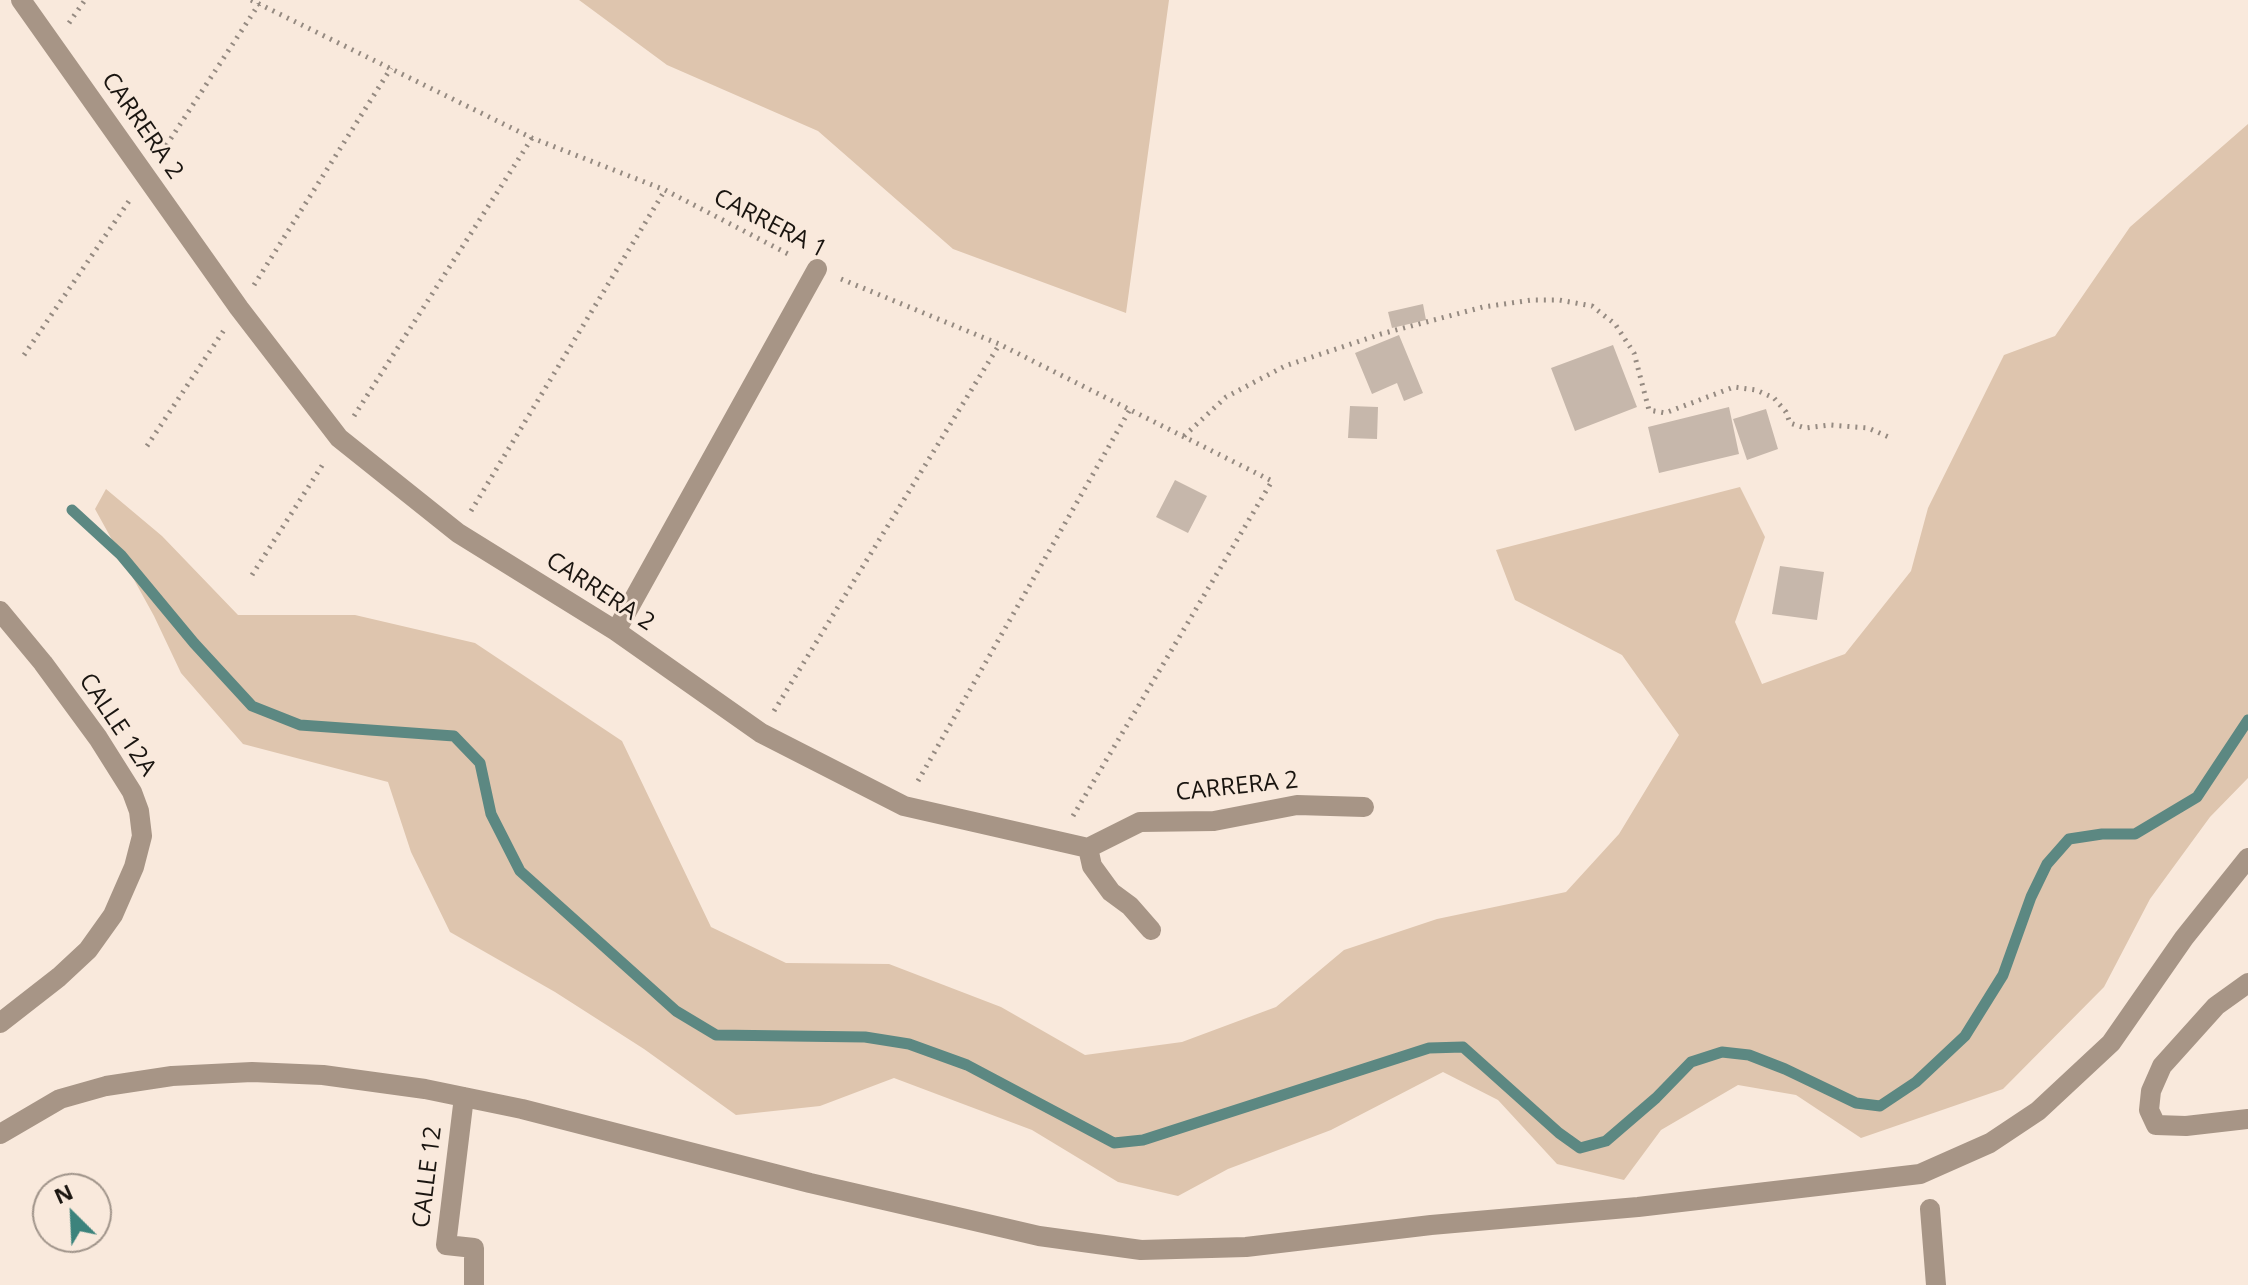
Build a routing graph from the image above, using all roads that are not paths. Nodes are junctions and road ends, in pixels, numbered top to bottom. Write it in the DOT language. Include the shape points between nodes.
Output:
graph roads {
  1 [pos="21,0"];
  2 [pos="817,269"];
  3 [pos="0,611"];
  4 [pos="616,631"];
  5 [pos="1364,807"];
  6 [pos="1088,848"];
  7 [pos="2248,858"];
  8 [pos="1151,930"];
  9 [pos="2248,983"];
  10 [pos="0,1023"];
  11 [pos="464,1097"];
  12 [pos="2248,1119"];
  13 [pos="0,1134"];
  14 [pos="1930,1209"];
  15 [pos="474,1285"];
  16 [pos="1936,1285"];
  1 -- 4 [label="street, CARRERA 2" via="239,308 339,438 458,533"];
  2 -- 4 [label="street"];
  3 -- 10 [label="street, CALLE 12A" via="119,770 139,811 142,836 113,915 88,950"];
  4 -- 6 [label="street, CARRERA 2" via="761,733 904,806"];
  5 -- 6 [label="street, CARRERA 2" via="1297,805 1214,821 1140,822"];
  6 -- 8 [label="street" via="1092,866 1111,892"];
  7 -- 11 [label="street" via="2111,1043 2038,1111 1990,1143 1920,1174 1246,1247 1141,1250 1010,1229"];
  9 -- 12 [label="street" via="2216,1006 2162,1066 2149,1110 2156,1125"];
  11 -- 13 [label="street" via="323,1075 172,1076 60,1099"];
  11 -- 15 [label="street, CALLE 12" via="446,1245 474,1248"];
  14 -- 16 [label="street"];
}
